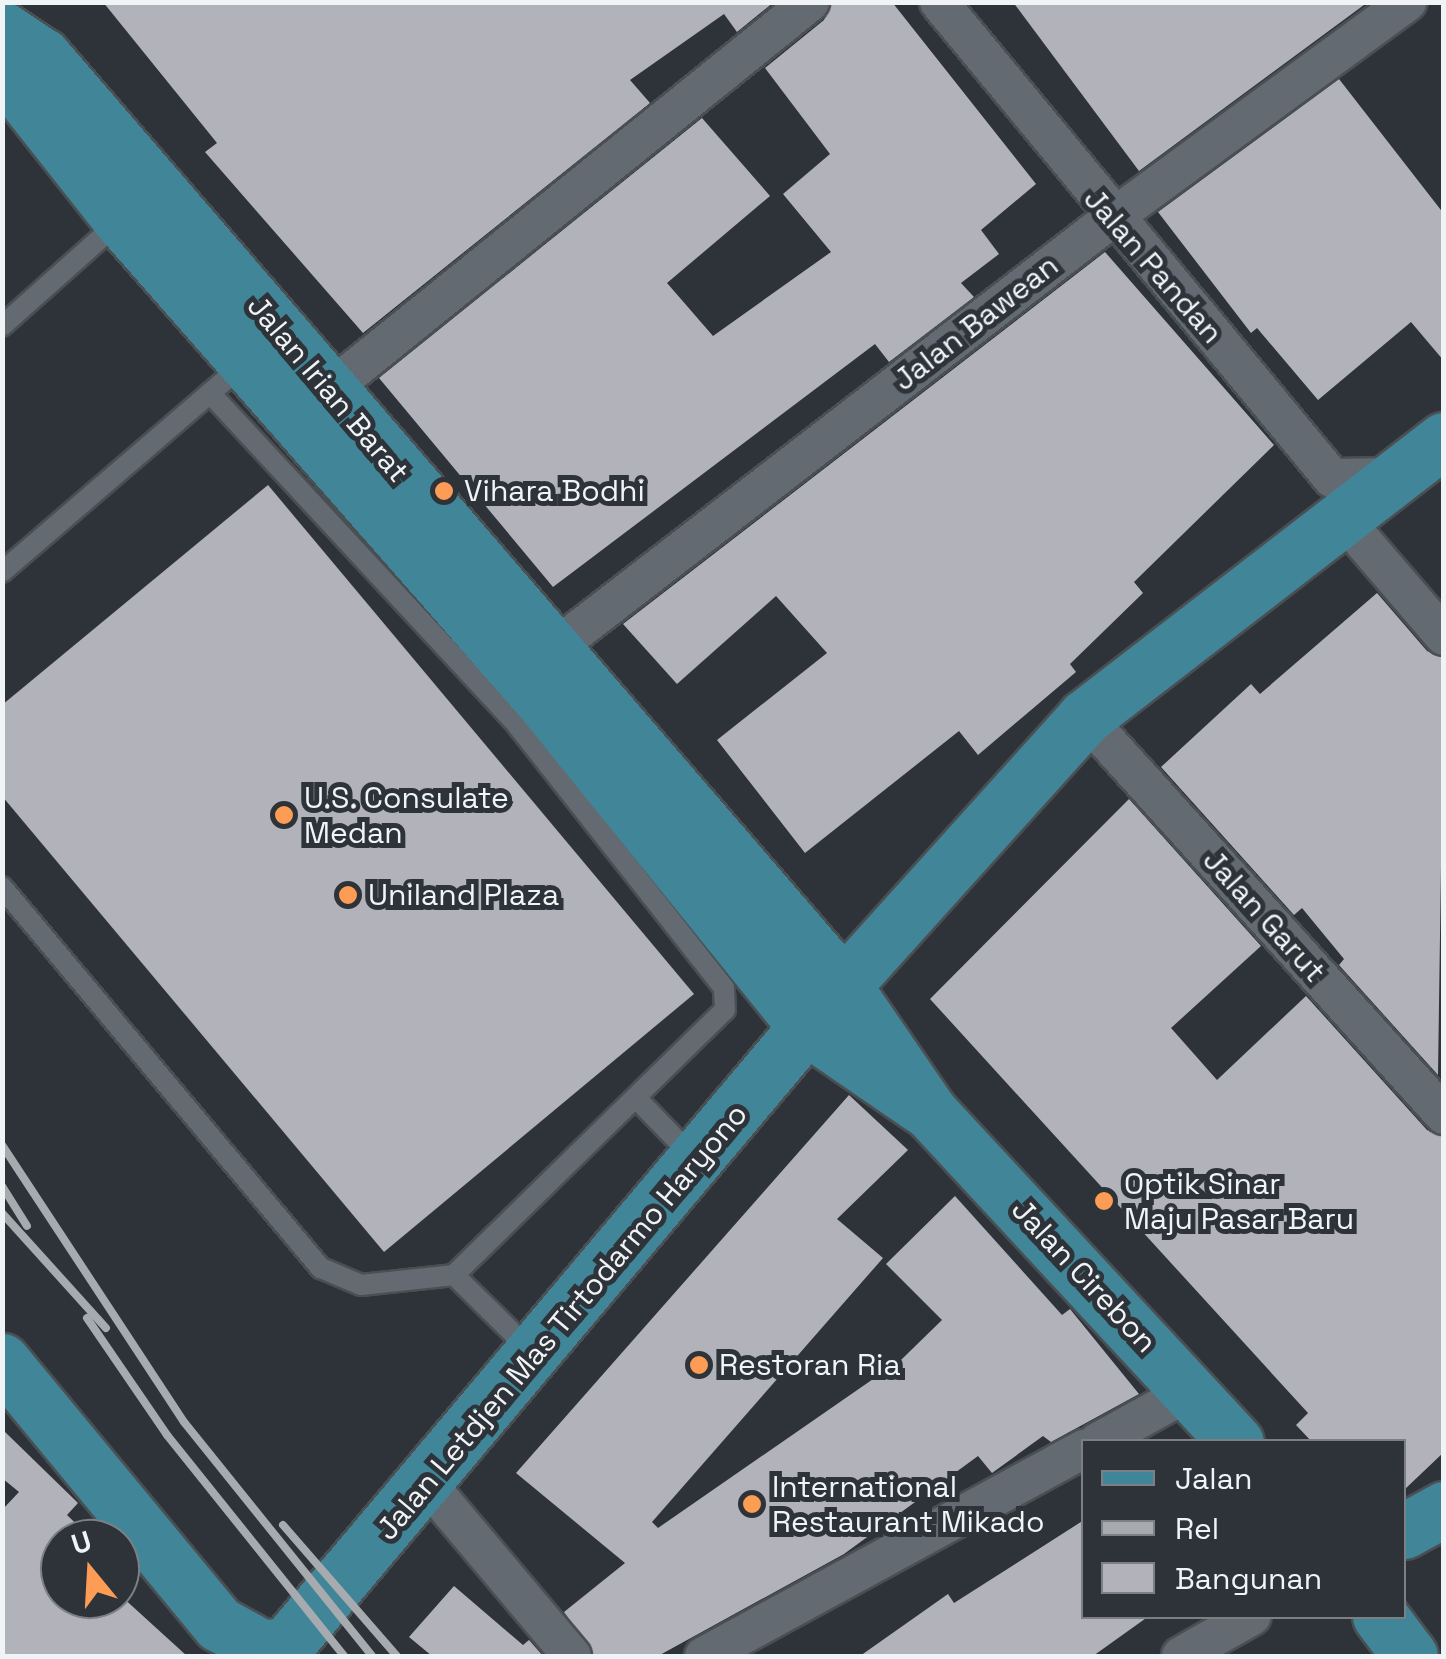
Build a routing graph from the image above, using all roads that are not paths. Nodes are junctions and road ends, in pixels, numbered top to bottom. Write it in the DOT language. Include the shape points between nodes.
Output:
graph roads {
  1 [pos="810,2"];
  2 [pos="938,2"];
  3 [pos="1404,3"];
  4 [pos="2,29"];
  5 [pos="2,56"];
  6 [pos="1111,219"];
  7 [pos="121,220"];
  8 [pos="2,326"];
  9 [pos="244,363"];
  10 [pos="329,390"];
  11 [pos="1444,440"];
  12 [pos="1394,477"];
  13 [pos="1341,516"];
  14 [pos="2,572"];
  15 [pos="1444,636"];
  16 [pos="547,689"];
  17 [pos="1085,717"];
  18 [pos="2,887"];
  19 [pos="843,985"];
  20 [pos="806,1028"];
  21 [pos="640,1101"];
  22 [pos="930,1112"];
  23 [pos="1444,1115"];
  24 [pos="697,1161"];
  25 [pos="454,1275"];
  26 [pos="534,1354"];
  27 [pos="2,1361"];
  28 [pos="1192,1390"];
  29 [pos="1103,1439"];
  30 [pos="1233,1439"];
  31 [pos="1081,1451"];
  32 [pos="426,1482"];
  33 [pos="1444,1509"];
  34 [pos="1406,1530"];
  35 [pos="1247,1619"];
  36 [pos="1382,1619"];
  37 [pos="284,1652"];
  38 [pos="572,1656"];
  39 [pos="704,1656"];
  40 [pos="1182,1656"];
  41 [pos="1410,1656"];
  1 -- 10 [label="street"];
  2 -- 6 [label="street, Jalan Pandan"];
  3 -- 6 [label="street, Jalan Bawean"];
  4 -- 9 [label="main road, Jalan Irian Barat" via="42,56"];
  5 -- 7 [label="main road, Jalan Irian Barat" via="15,86"];
  6 -- 12 [label="street, Jalan Pandan" via="1332,478"];
  6 -- 16 [label="street, Jalan Bawean"];
  7 -- 8 [label="lane"];
  7 -- 9 [label="main road, Jalan Irian Barat"];
  9 -- 10 [label="main road, Jalan Irian Barat"];
  9 -- 14 [label="lane"];
  9 -- 16 [label="main road, Jalan Irian Barat"];
  10 -- 16 [label="main road, Jalan Irian Barat"];
  11 -- 12 [label="main road"];
  12 -- 13 [label="main road, Jalan Letdjen Mas Tirtodarmo Haryono"];
  13 -- 15 [label="street"];
  13 -- 17 [label="main road, Jalan Letdjen Mas Tirtodarmo Haryono"];
  16 -- 19 [label="main road, Jalan Irian Barat"];
  16 -- 20 [label="main road, Jalan Irian Barat"];
  16 -- 21 [label="lane" via="724,988 717,1025"];
  17 -- 19 [label="main road, Jalan Letdjen Mas Tirtodarmo Haryono"];
  17 -- 23 [label="street, Jalan Garut"];
  18 -- 25 [label="lane" via="321,1268 361,1285"];
  19 -- 20 [label="main road, Jalan Letdjen Mas Tirtodarmo Haryono"];
  19 -- 22 [label="main road, Jalan Cirebon"];
  20 -- 22 [label="main road, Jalan Cirebon"];
  20 -- 24 [label="main road, Jalan Letdjen Mas Tirtodarmo Haryono"];
  21 -- 24 [label="lane"];
  21 -- 25 [label="lane"];
  22 -- 28 [label="main road, Jalan Cirebon"];
  24 -- 26 [label="main road, Jalan Letdjen Mas Tirtodarmo Haryono"];
  25 -- 26 [label="lane"];
  26 -- 32 [label="main road, Jalan Letdjen Mas Tirtodarmo Haryono"];
  27 -- 37 [label="main road" via="220,1624 248,1644"];
  28 -- 29 [label="street"];
  28 -- 30 [label="main road, Jalan Cirebon"];
  31 -- 39 [label="street"];
  32 -- 37 [label="main road, Jalan Letdjen Mas Tirtodarmo Haryono"];
  32 -- 38 [label="street"];
  33 -- 34 [label="main road"];
  35 -- 40 [label="street"];
  36 -- 41 [label="main road"];
}
